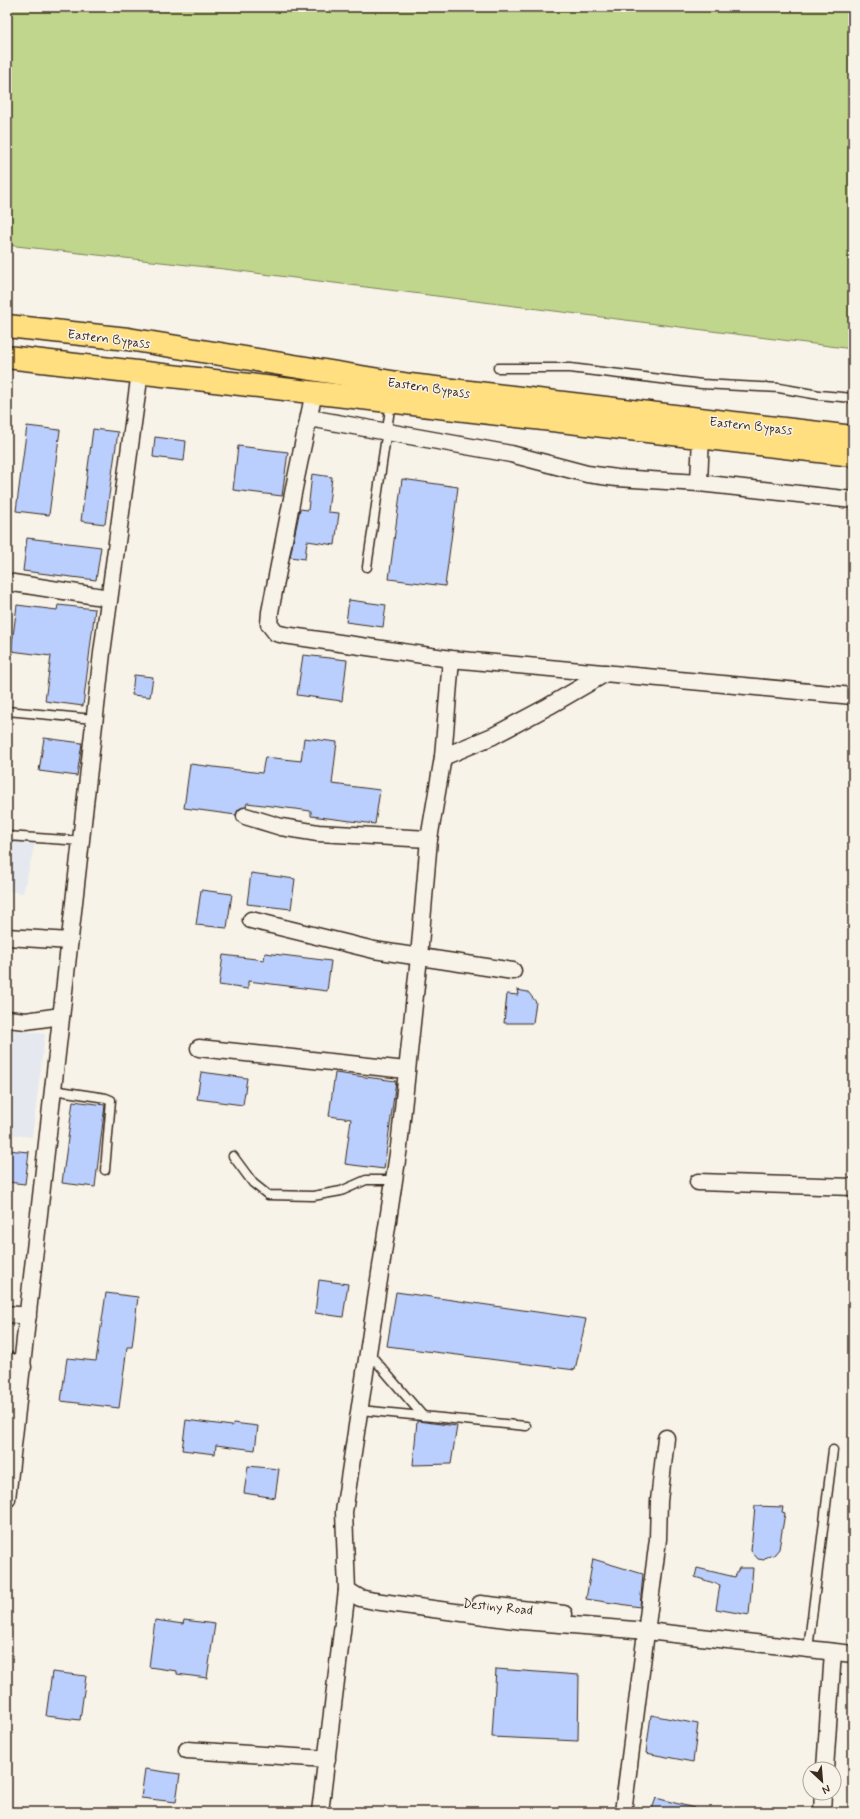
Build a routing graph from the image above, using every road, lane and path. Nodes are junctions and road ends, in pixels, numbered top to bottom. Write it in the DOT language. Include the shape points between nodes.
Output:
graph roads {
  1 [pos="7,326"];
  2 [pos="7,357"];
  3 [pos="498,368"];
  4 [pos="140,372"];
  5 [pos="314,392"];
  6 [pos="853,398"];
  7 [pos="391,401"];
  8 [pos="309,418"];
  9 [pos="386,432"];
  10 [pos="701,436"];
  11 [pos="853,437"];
  12 [pos="853,455"];
  13 [pos="698,483"];
  14 [pos="853,500"];
  15 [pos="367,567"];
  16 [pos="7,582"];
  17 [pos="109,598"];
  18 [pos="451,659"];
  19 [pos="606,673"];
  20 [pos="853,696"];
  21 [pos="7,711"];
  22 [pos="94,719"];
  23 [pos="443,757"];
  24 [pos="245,816"];
  25 [pos="7,836"];
  26 [pos="429,839"];
  27 [pos="81,841"];
  28 [pos="251,920"];
  29 [pos="7,937"];
  30 [pos="70,941"];
  31 [pos="419,957"];
  32 [pos="513,971"];
  33 [pos="61,1016"];
  34 [pos="7,1019"];
  35 [pos="199,1048"];
  36 [pos="406,1070"];
  37 [pos="53,1090"];
  38 [pos="233,1156"];
  39 [pos="105,1170"];
  40 [pos="394,1180"];
  41 [pos="698,1182"];
  42 [pos="853,1187"];
  43 [pos="7,1314"];
  44 [pos="28,1316"];
  45 [pos="368,1353"];
  46 [pos="7,1360"];
  47 [pos="22,1367"];
  48 [pos="360,1410"];
  49 [pos="423,1416"];
  50 [pos="526,1426"];
  51 [pos="666,1438"];
  52 [pos="833,1450"];
  53 [pos="7,1500"];
  54 [pos="347,1590"];
  55 [pos="647,1627"];
  56 [pos="808,1649"];
  57 [pos="833,1652"];
  58 [pos="853,1654"];
  59 [pos="187,1750"];
  60 [pos="326,1759"];
  61 [pos="826,1761"];
  62 [pos="823,1801"];
  63 [pos="320,1812"];
  64 [pos="623,1812"];
  65 [pos="822,1812"];
  1 -- 11 [label="main road, Eastern Bypass" via="128,339 410,385"];
  2 -- 4 [label="main road, Eastern Bypass"];
  3 -- 6 [label="lane" via="570,368 702,384 779,388"];
  4 -- 5 [label="main road, Eastern Bypass"];
  4 -- 17 [label="street"];
  5 -- 7 [label="main road, Eastern Bypass"];
  5 -- 8 [label="street"];
  7 -- 9 [label="lane"];
  7 -- 10 [label="main road, Eastern Bypass"];
  8 -- 9 [label="street"];
  8 -- 18 [label="street" via="269,624 276,633 284,636"];
  9 -- 13 [label="street" via="511,454 587,474"];
  9 -- 15 [label="lane"];
  10 -- 12 [label="main road, Eastern Bypass"];
  10 -- 13 [label="street"];
  13 -- 14 [label="street"];
  16 -- 17 [label="street"];
  17 -- 22 [label="street"];
  18 -- 19 [label="street"];
  18 -- 23 [label="street"];
  19 -- 20 [label="street"];
  19 -- 23 [label="street" via="493,736"];
  21 -- 22 [label="lane"];
  22 -- 27 [label="street"];
  23 -- 26 [label="street"];
  24 -- 26 [label="street" via="281,827 318,833"];
  25 -- 27 [label="lane"];
  26 -- 31 [label="street"];
  27 -- 30 [label="street"];
  28 -- 31 [label="street" via="374,950"];
  29 -- 30 [label="street"];
  30 -- 33 [label="street"];
  31 -- 32 [label="street"];
  31 -- 36 [label="street"];
  33 -- 34 [label="street" via="26,1021"];
  33 -- 37 [label="street"];
  35 -- 36 [label="street"];
  36 -- 40 [label="street"];
  37 -- 39 [label="lane" via="111,1100"];
  37 -- 44 [label="street"];
  38 -- 40 [label="lane" via="253,1183 268,1195 313,1196 341,1191 366,1180"];
  40 -- 45 [label="street"];
  41 -- 42 [label="street"];
  43 -- 44 [label="street"];
  44 -- 47 [label="street"];
  45 -- 48 [label="street"];
  45 -- 49 [label="lane"];
  46 -- 47 [label="street"];
  47 -- 53 [label="street"];
  48 -- 49 [label="lane"];
  48 -- 54 [label="street" via="344,1512"];
  49 -- 50 [label="lane"];
  51 -- 55 [label="street" via="659,1501 658,1539"];
  52 -- 56 [label="lane"];
  54 -- 55 [label="street" via="360,1598 374,1601 522,1621"];
  54 -- 60 [label="street"];
  55 -- 56 [label="street"];
  55 -- 64 [label="street"];
  56 -- 57 [label="street"];
  57 -- 58 [label="street"];
  57 -- 61 [label="street"];
  59 -- 60 [label="street"];
  60 -- 63 [label="street"];
  62 -- 65 [label="street"];
}
